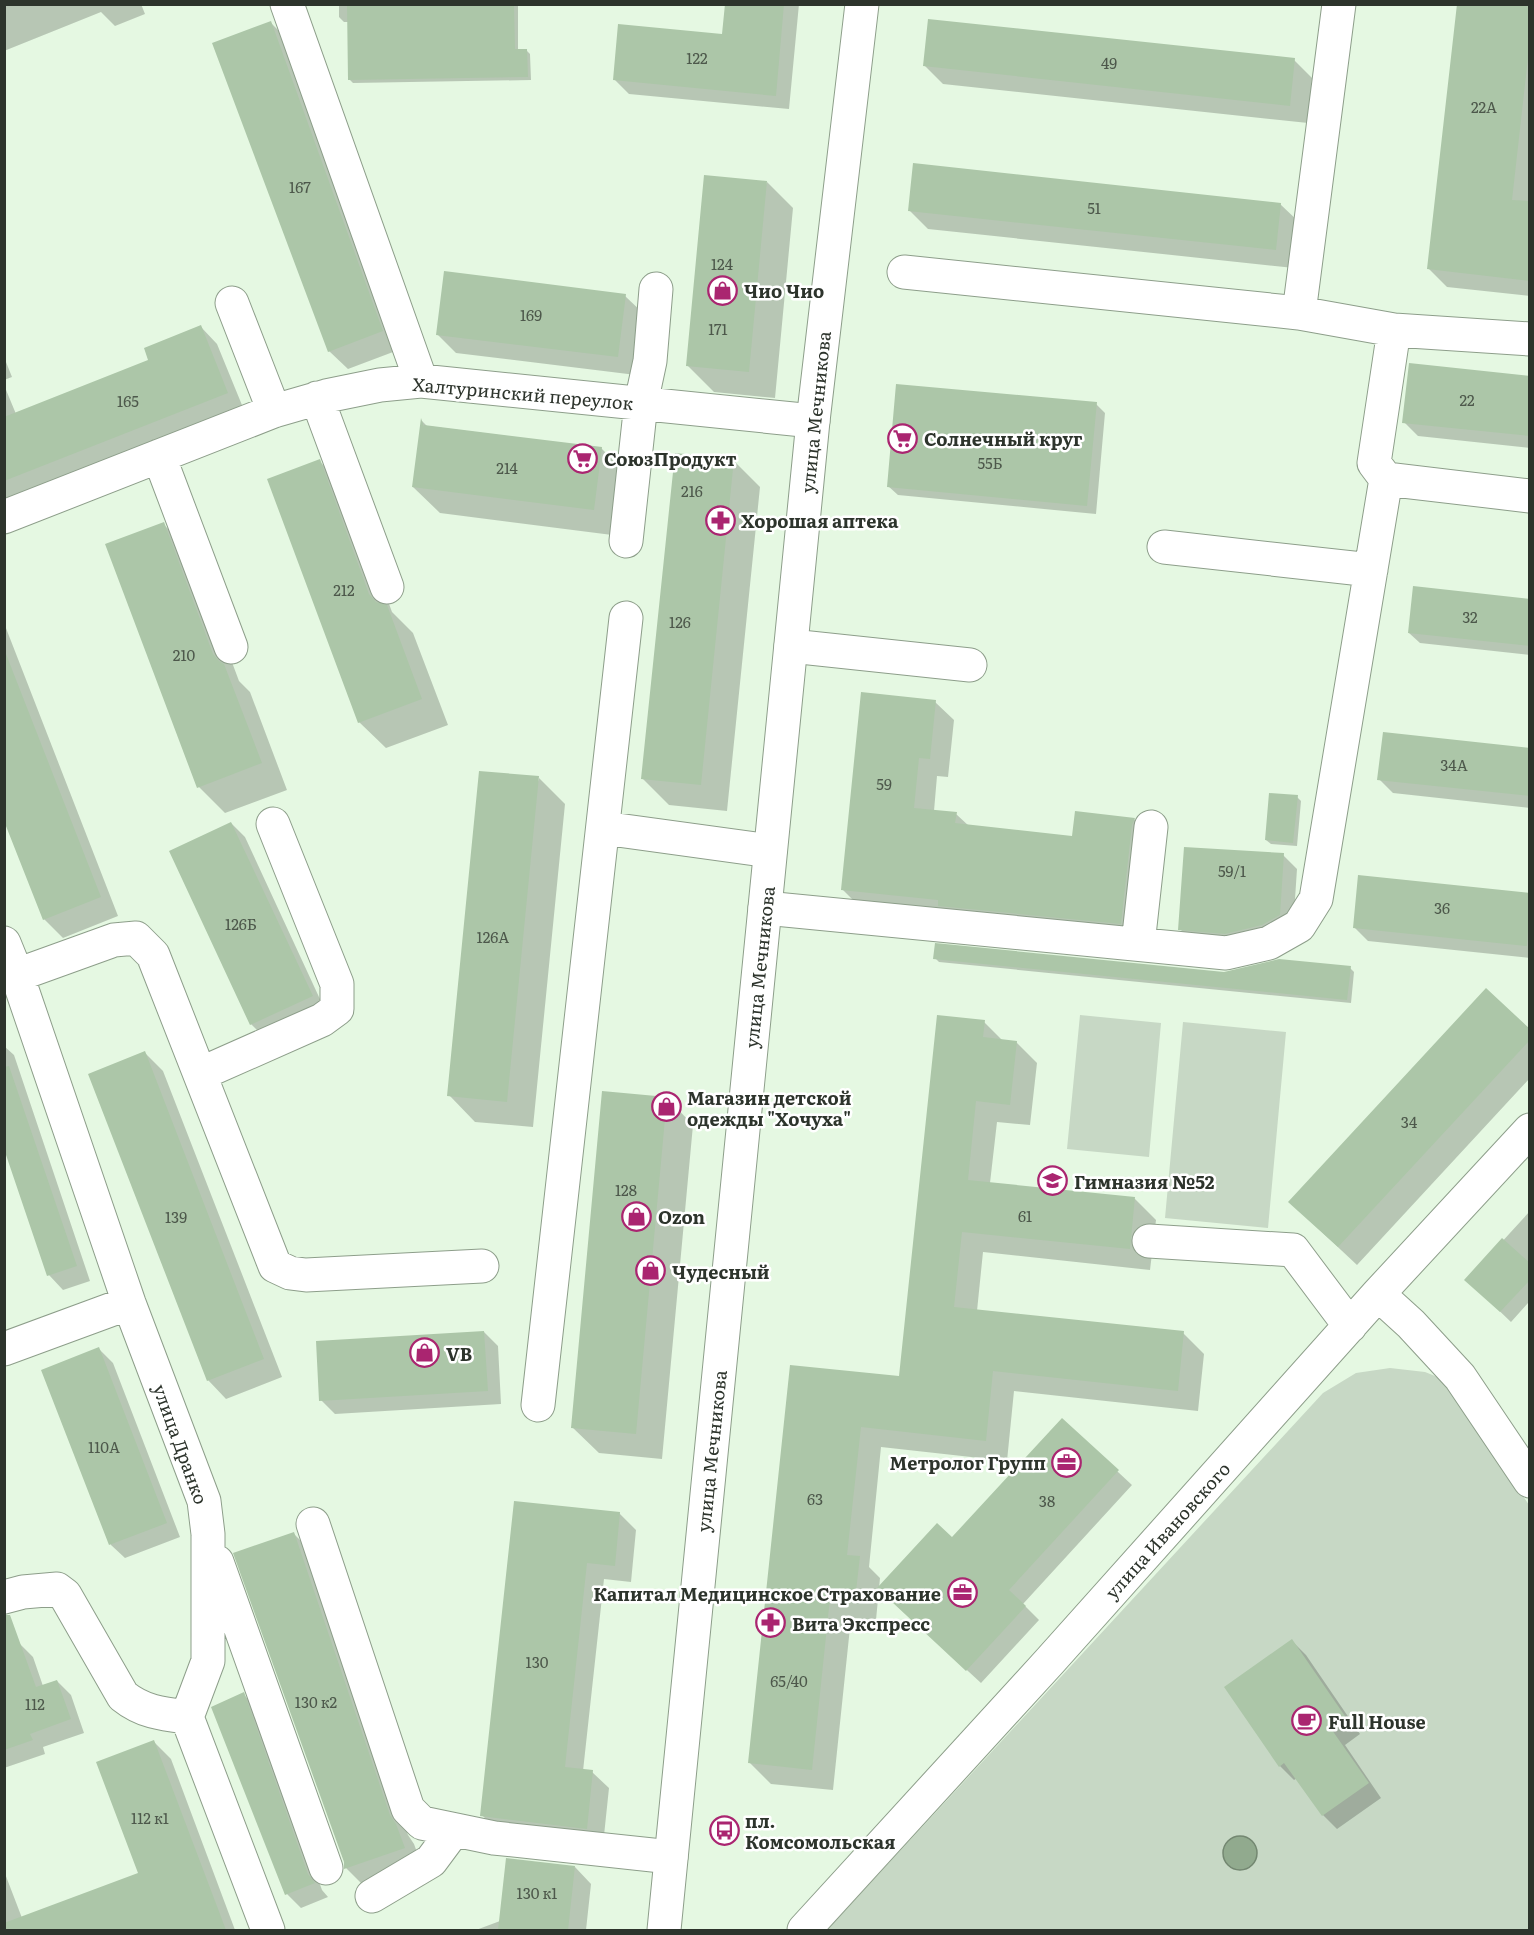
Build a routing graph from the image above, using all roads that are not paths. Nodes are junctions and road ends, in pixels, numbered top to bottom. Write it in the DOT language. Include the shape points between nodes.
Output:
graph roads {
  1 [pos="287,4"];
  2 [pos="862,4"];
  3 [pos="1339,4"];
  4 [pos="904,272"];
  5 [pos="656,290"];
  6 [pos="232,303"];
  7 [pos="1299,313"];
  8 [pos="1394,330"];
  9 [pos="1530,339"];
  10 [pos="421,381"];
  11 [pos="317,398"];
  12 [pos="640,403"];
  13 [pos="274,411"];
  14 [pos="813,421"];
  15 [pos="159,456"];
  16 [pos="1386,479"];
  17 [pos="1530,496"];
  18 [pos="4,517"];
  19 [pos="626,540"];
  20 [pos="1164,547"];
  21 [pos="1371,570"];
  22 [pos="387,587"];
  23 [pos="626,618"];
  24 [pos="791,646"];
  25 [pos="231,647"];
  26 [pos="970,665"];
  27 [pos="273,824"];
  28 [pos="1151,827"];
  29 [pos="603,828"];
  30 [pos="770,851"];
  31 [pos="765,908"];
  32 [pos="4,944"];
  33 [pos="1138,944"];
  34 [pos="17,975"];
  35 [pos="200,1074"];
  36 [pos="1530,1130"];
  37 [pos="1149,1241"];
  38 [pos="482,1266"];
  39 [pos="1378,1294"];
  40 [pos="129,1303"];
  41 [pos="1350,1326"];
  42 [pos="4,1349"];
  43 [pos="538,1405"];
  44 [pos="1530,1481"];
  45 [pos="313,1524"];
  46 [pos="208,1534"];
  47 [pos="4,1597"];
  48 [pos="187,1717"];
  49 [pos="454,1830"];
  50 [pos="671,1857"];
  51 [pos="326,1869"];
  52 [pos="372,1896"];
  53 [pos="268,1930"];
  54 [pos="664,1930"];
  55 [pos="804,1930"];
  1 -- 10 [label="street"];
  2 -- 14 [label="street, улица Мечникова"];
  3 -- 7 [label="street"];
  4 -- 7 [label="street"];
  5 -- 12 [label="street" via="650,362"];
  6 -- 13 [label="street"];
  7 -- 8 [label="street"];
  8 -- 9 [label="street"];
  8 -- 16 [label="street" via="1374,463"];
  10 -- 11 [label="street, Халтуринский переулок"];
  10 -- 12 [label="street, Халтуринский переулок"];
  11 -- 13 [label="street, Халтуринский переулок"];
  11 -- 22 [label="street"];
  12 -- 14 [label="street, Халтуринский переулок"];
  12 -- 19 [label="street"];
  13 -- 15 [label="street, Халтуринский переулок"];
  14 -- 24 [label="street, улица Мечникова"];
  15 -- 18 [label="street, Халтуринский переулок"];
  15 -- 25 [label="street"];
  16 -- 17 [label="street"];
  16 -- 21 [label="street"];
  20 -- 21 [label="street"];
  21 -- 33 [label="street" via="1317,899 1299,926 1269,943 1226,953"];
  23 -- 29 [label="street"];
  24 -- 26 [label="street"];
  24 -- 30 [label="street, улица Мечникова"];
  27 -- 35 [label="street" via="337,984 337,1009 322,1020"];
  28 -- 33 [label="street"];
  29 -- 30 [label="street"];
  29 -- 43 [label="street"];
  30 -- 31 [label="street, улица Мечникова"];
  31 -- 33 [label="street"];
  31 -- 50 [label="street, улица Мечникова"];
  32 -- 34 [label="street, улица Дранко"];
  34 -- 35 [label="street" via="114,940 136,938 153,955"];
  34 -- 40 [label="street, улица Дранко"];
  35 -- 38 [label="street" via="275,1266 306,1275"];
  36 -- 39 [label="street, улица Ивановского"];
  37 -- 41 [label="street" via="1293,1250"];
  39 -- 41 [label="street, улица Ивановского"];
  39 -- 44 [label="street" via="1460,1377"];
  40 -- 42 [label="street"];
  40 -- 46 [label="street, улица Дранко" via="204,1501"];
  41 -- 55 [label="street, улица Ивановского"];
  45 -- 49 [label="street" via="408,1809 422,1823"];
  46 -- 48 [label="street, улица Дранко" via="208,1661"];
  46 -- 51 [label="street"];
  47 -- 48 [label="street" via="57,1589 65,1595 123,1696 136,1707"];
  48 -- 53 [label="street"];
  49 -- 50 [label="street"];
  49 -- 52 [label="street" via="431,1861"];
  50 -- 54 [label="street, улица Мечникова"];
}
